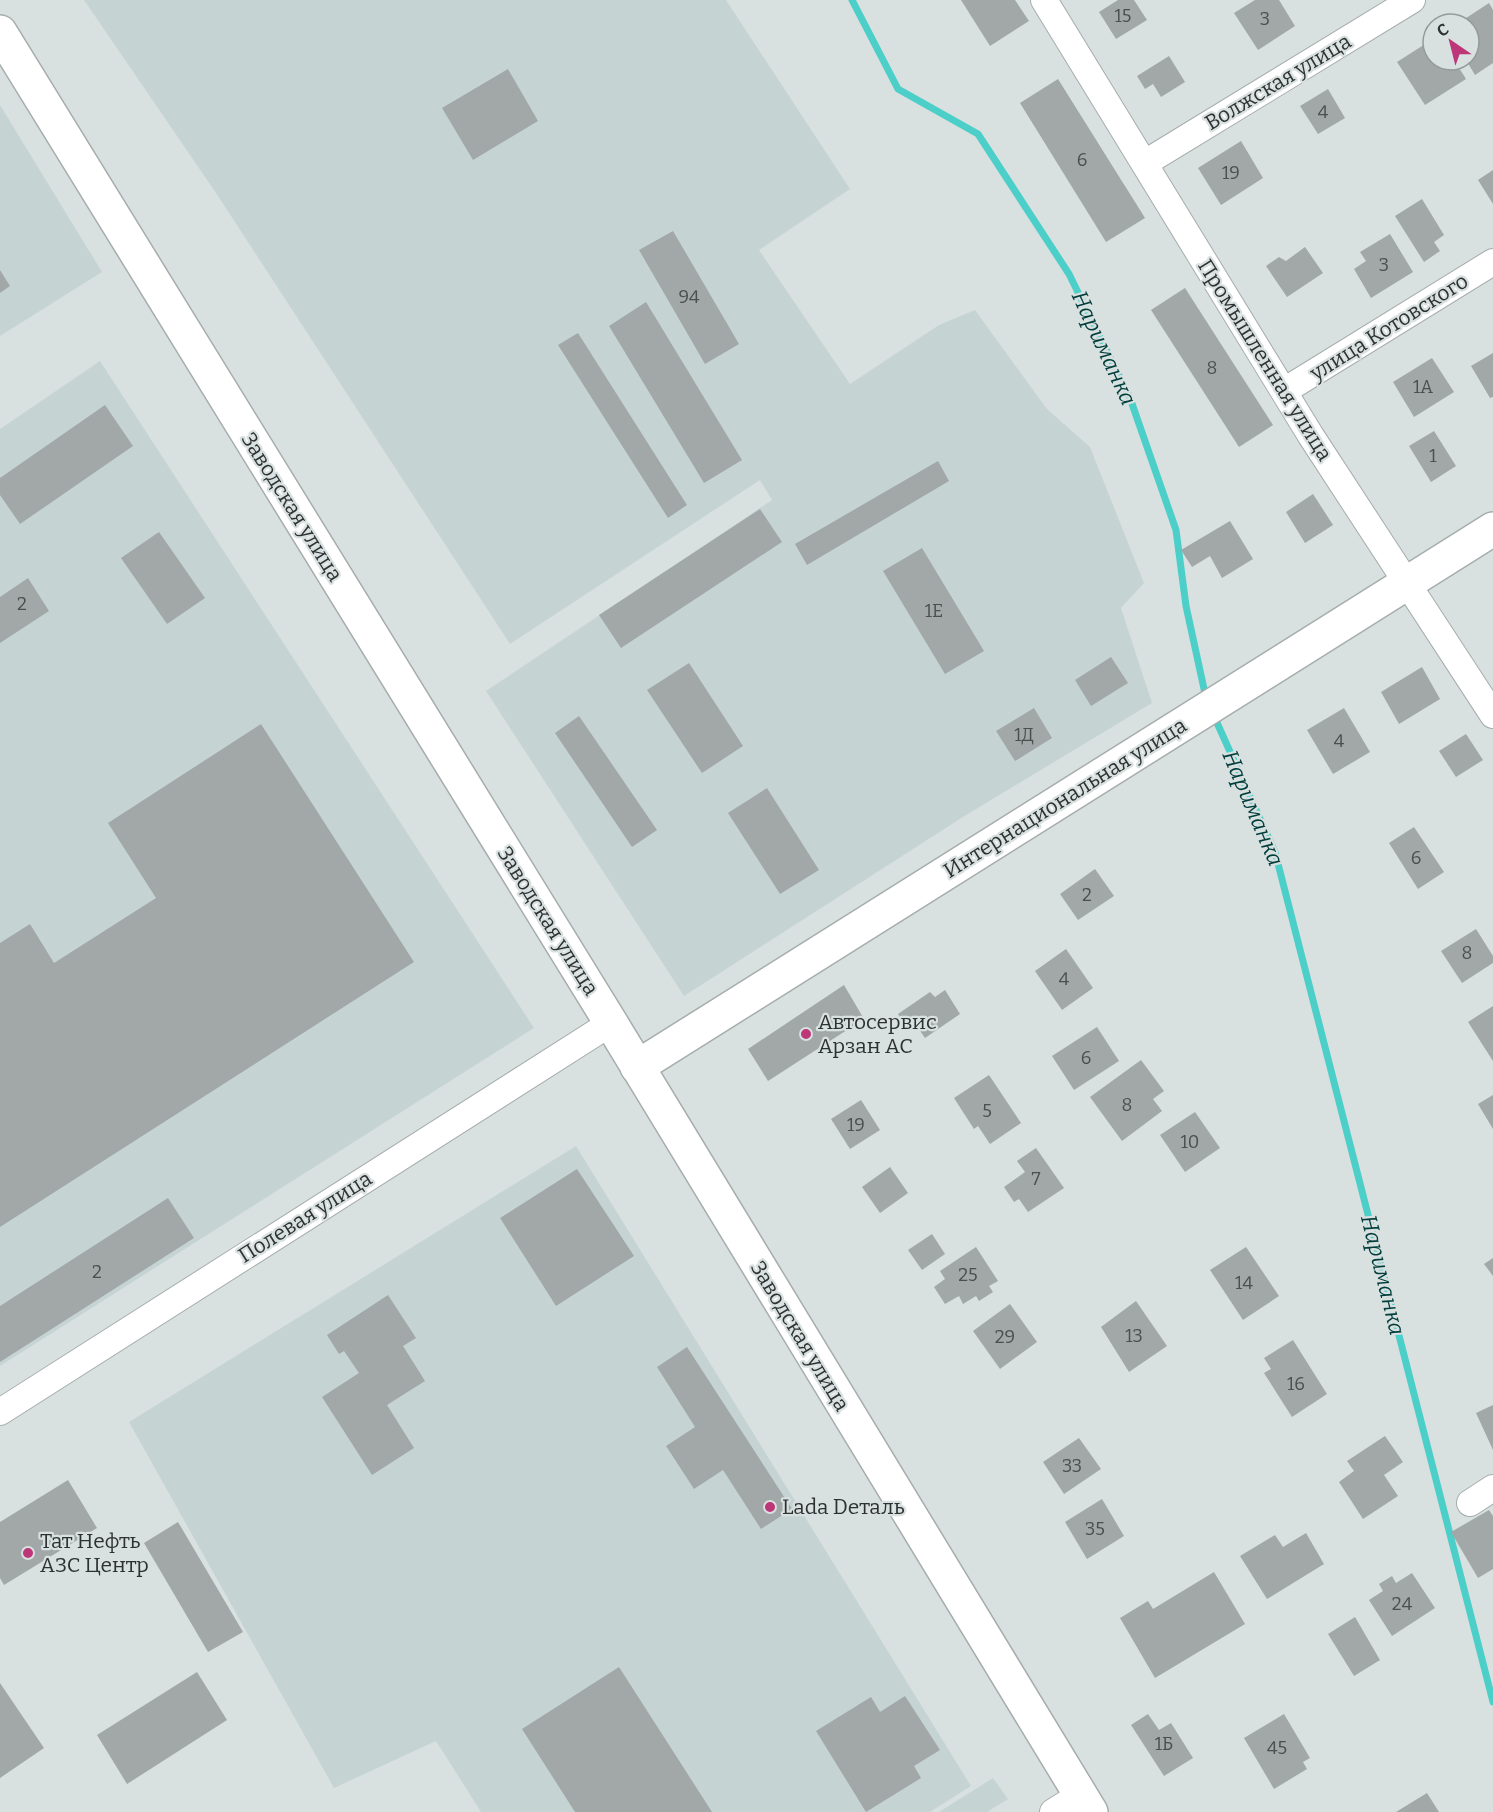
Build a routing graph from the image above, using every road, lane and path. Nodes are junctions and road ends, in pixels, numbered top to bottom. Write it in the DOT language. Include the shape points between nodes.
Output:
graph roads {
  1 [pos="1044,0"];
  2 [pos="1412,0"];
  3 [pos="0,32"];
  4 [pos="1145,163"];
  5 [pos="1493,262"];
  6 [pos="1284,391"];
  7 [pos="1493,529"];
  8 [pos="1408,582"];
  9 [pos="1493,715"];
  10 [pos="611,1023"];
  11 [pos="637,1067"];
  12 [pos="0,1412"];
  13 [pos="1493,1488"];
  14 [pos="1470,1503"];
  15 [pos="1086,1803"];
  16 [pos="1053,1812"];
  1 -- 4 [label="street, Промышленная улица"];
  2 -- 4 [label="street, Волжская улица"];
  3 -- 10 [label="street, Заводская улица"];
  4 -- 6 [label="street, Промышленная улица"];
  5 -- 6 [label="street, улица Котовского"];
  6 -- 8 [label="street, Промышленная улица"];
  7 -- 8 [label="street, Интернациональная улица"];
  8 -- 9 [label="street, Промышленная улица"];
  8 -- 11 [label="street, Интернациональная улица"];
  10 -- 11 [label="street, Заводская улица"];
  10 -- 12 [label="street, Полевая улица"];
  11 -- 15 [label="street, Заводская улица"];
  13 -- 14 [label="street"];
  15 -- 16 [label="street"];
}
